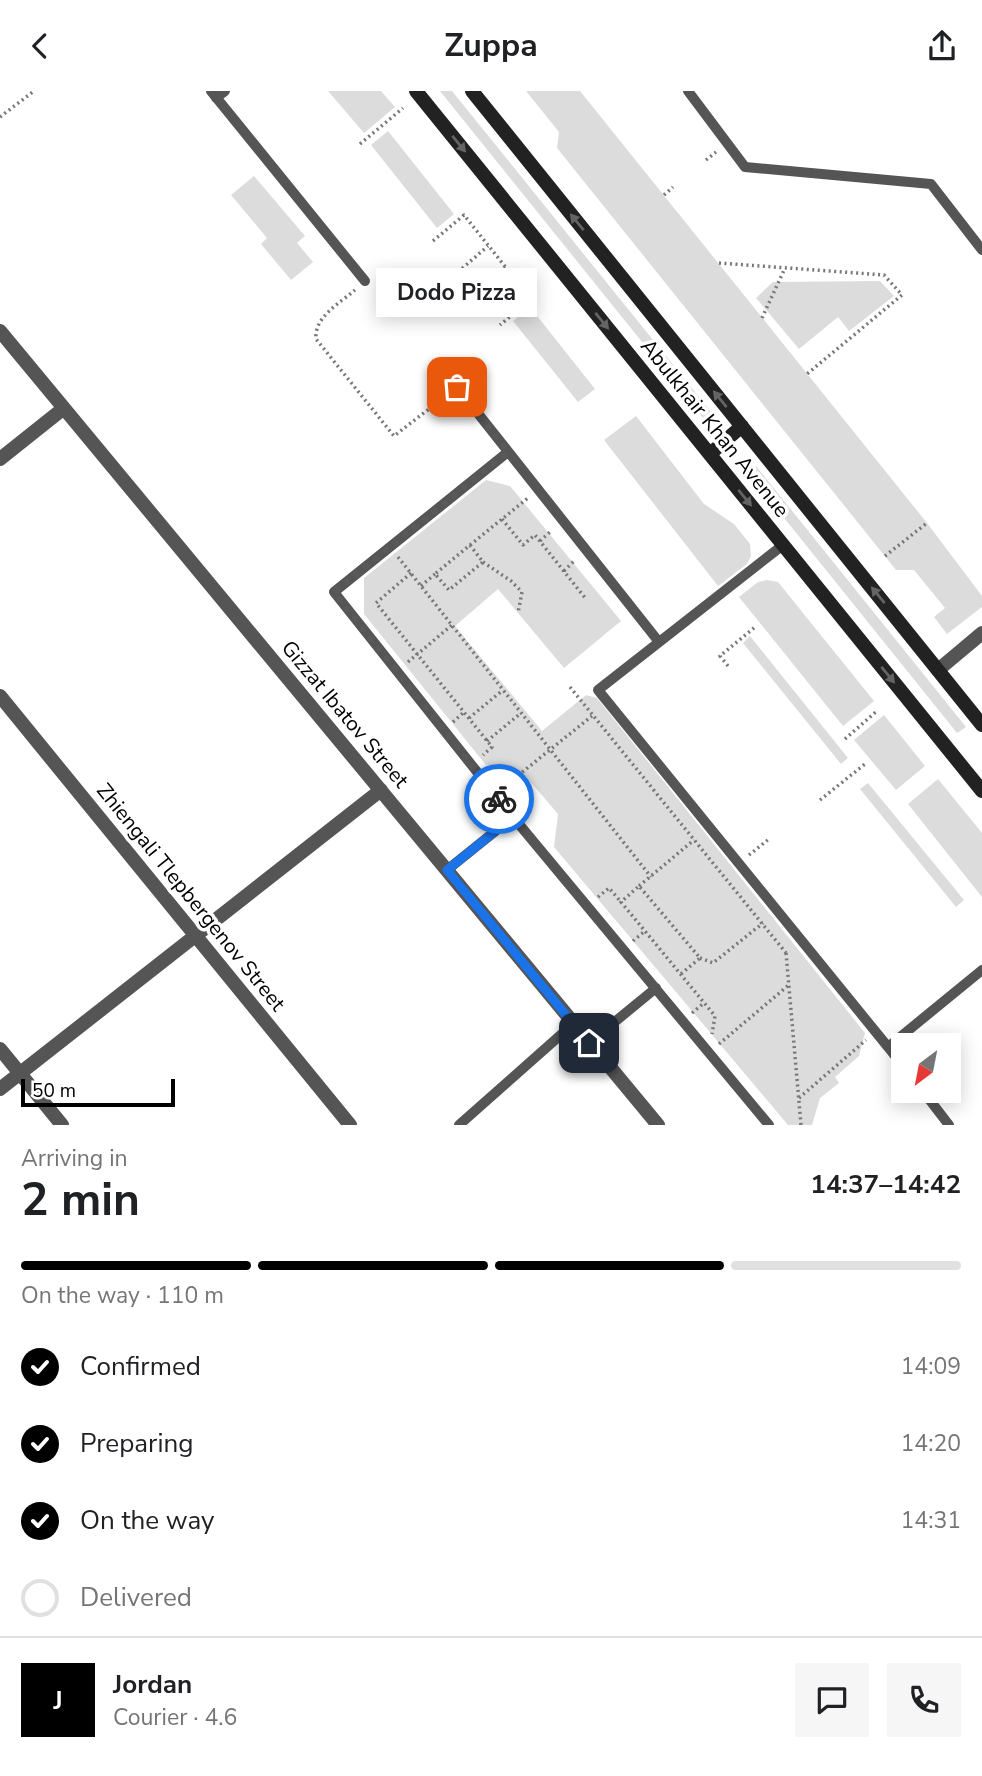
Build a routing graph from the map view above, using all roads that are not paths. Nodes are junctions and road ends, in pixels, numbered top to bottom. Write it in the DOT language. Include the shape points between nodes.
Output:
graph roads {
  1 [pos="416,91"];
  2 [pos="472,91"];
  3 [pos="688,91"];
  4 [pos="218,93"];
  5 [pos="982,250"];
  6 [pos="365,281"];
  7 [pos="0,331"];
  8 [pos="457,387"];
  9 [pos="64,408"];
  10 [pos="741,426"];
  11 [pos="508,452"];
  12 [pos="709,454"];
  13 [pos="0,459"];
  14 [pos="783,545"];
  15 [pos="982,633"];
  16 [pos="659,642"];
  17 [pos="938,670"];
  18 [pos="0,696"];
  19 [pos="980,718"];
  20 [pos="381,790"];
  21 [pos="982,791"];
  22 [pos="513,817"];
  23 [pos="447,870"];
  24 [pos="195,935"];
  25 [pos="982,970"];
  26 [pos="656,988"];
  27 [pos="573,1024"];
  28 [pos="589,1043"];
  29 [pos="888,1047"];
  30 [pos="0,1049"];
  31 [pos="891,1051"];
  32 [pos="20,1074"];
  33 [pos="0,1089"];
  34 [pos="932,1103"];
  35 [pos="62,1125"];
  36 [pos="350,1125"];
  37 [pos="459,1125"];
  38 [pos="658,1125"];
  39 [pos="769,1125"];
  40 [pos="949,1125"];
  1 -- 12 [label="main road, Abulkhair Khan Avenue, one-way"];
  10 -- 2 [label="main road, Abulkhair Khan Avenue, one-way"];
  3 -- 5 [label="lane" via="745,167 931,184"];
  4 -- 6 [label="lane"];
  7 -- 9 [label="street, Gizzat Ibatov Street"];
  8 -- 11 [label="lane"];
  9 -- 13 [label="street"];
  9 -- 20 [label="street, Gizzat Ibatov Street"];
  10 -- 12 [label="main road"];
  17 -- 10 [label="main road, Abulkhair Khan Avenue, one-way"];
  11 -- 16 [label="lane"];
  11 -- 22 [label="lane" via="334,592"];
  12 -- 14 [label="main road, Abulkhair Khan Avenue, one-way"];
  14 -- 16 [label="lane"];
  14 -- 21 [label="main road, Abulkhair Khan Avenue, one-way"];
  15 -- 17 [label="street"];
  16 -- 29 [label="lane" via="597,691"];
  17 -- 19 [label="main road, Abulkhair Khan Avenue"];
  18 -- 24 [label="street, Zhiengali Tlepbergenov Street"];
  20 -- 23 [label="street, Gizzat Ibatov Street"];
  20 -- 24 [label="street"];
  22 -- 23 [label="lane"];
  22 -- 26 [label="lane"];
  23 -- 27 [label="street, Gizzat Ibatov Street"];
  24 -- 32 [label="street"];
  24 -- 36 [label="street, Zhiengali Tlepbergenov Street"];
  25 -- 29 [label="lane"];
  26 -- 28 [label="lane"];
  26 -- 39 [label="lane"];
  27 -- 28 [label="street, Gizzat Ibatov Street"];
  27 -- 37 [label="lane"];
  28 -- 38 [label="street, Gizzat Ibatov Street"];
  29 -- 31 [label="lane"];
  30 -- 32 [label="street"];
  32 -- 33 [label="street"];
  32 -- 35 [label="street"];
  34 -- 40 [label="lane"];
}
